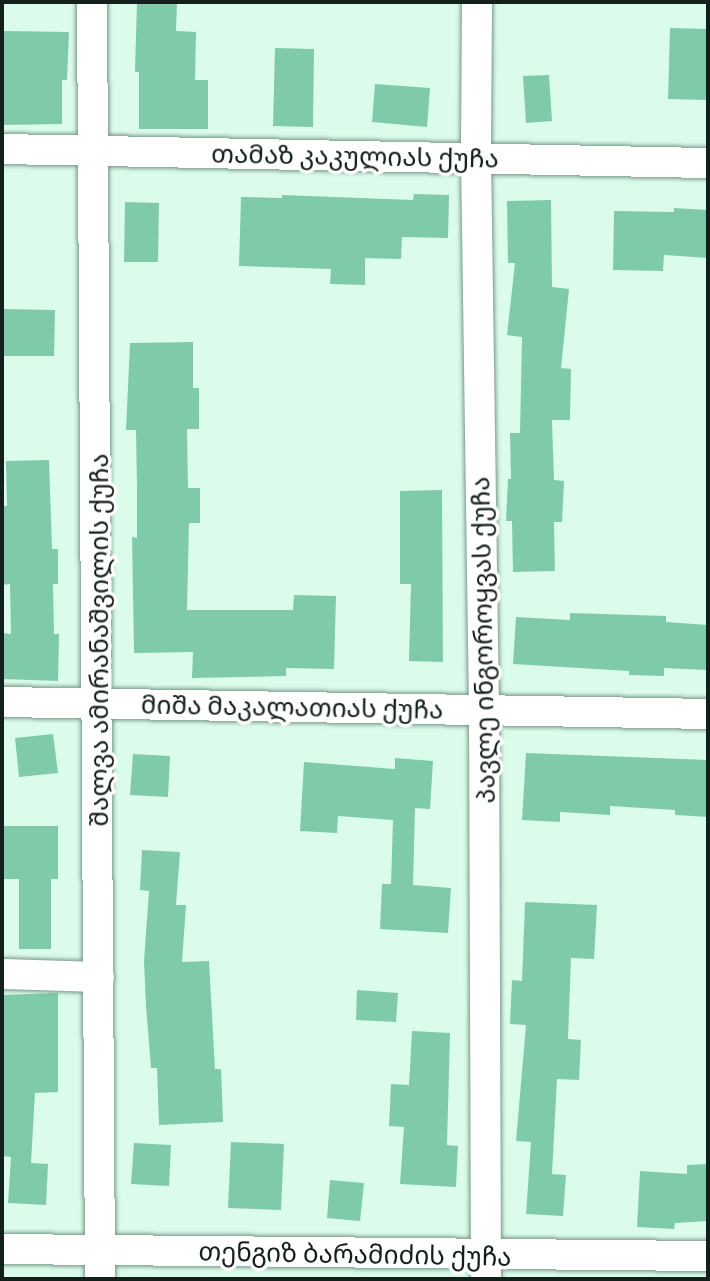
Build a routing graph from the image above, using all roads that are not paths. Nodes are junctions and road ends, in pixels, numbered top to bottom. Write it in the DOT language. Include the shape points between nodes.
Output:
graph roads {
  1 [pos="92,2"];
  2 [pos="477,2"];
  3 [pos="2,149"];
  4 [pos="94,151"];
  5 [pos="476,157"];
  6 [pos="708,163"];
  7 [pos="2,702"];
  8 [pos="98,704"];
  9 [pos="484,709"];
  10 [pos="708,714"];
  11 [pos="2,974"];
  12 [pos="99,977"];
  13 [pos="2,1249"];
  14 [pos="708,1256"];
  15 [pos="100,1265"];
  16 [pos="486,1267"];
  1 -- 4 [label="street, შალვა ამირანაშვილის ქუჩა"];
  2 -- 5 [label="street, პავლე ინგოროყვას ქუჩა"];
  3 -- 4 [label="street, თამაზ კაკულიას ქუჩა"];
  4 -- 5 [label="street, თამაზ კაკულიას ქუჩა"];
  4 -- 8 [label="street, შალვა ამირანაშვილის ქუჩა"];
  5 -- 6 [label="street, თამაზ კაკულიას ქუჩა"];
  5 -- 9 [label="street, პავლე ინგოროყვას ქუჩა"];
  7 -- 8 [label="street, მიშა მაკალათიას ქუჩა"];
  8 -- 9 [label="street, მიშა მაკალათიას ქუჩა"];
  8 -- 12 [label="street, შალვა ამირანაშვილის ქუჩა"];
  9 -- 10 [label="street, მიშა მაკალათიას ქუჩა"];
  9 -- 16 [label="street, პავლე ინგოროყვას ქუჩა"];
  11 -- 12 [label="street"];
  12 -- 15 [label="street, შალვა ამირანაშვილის ქუჩა"];
  13 -- 15 [label="street, თენგიზ ბარამიძის ქუჩა"];
  14 -- 16 [label="street, თენგიზ ბარამიძის ქუჩა"];
  15 -- 16 [label="street, თენგიზ ბარამიძის ქუჩა"];
}
